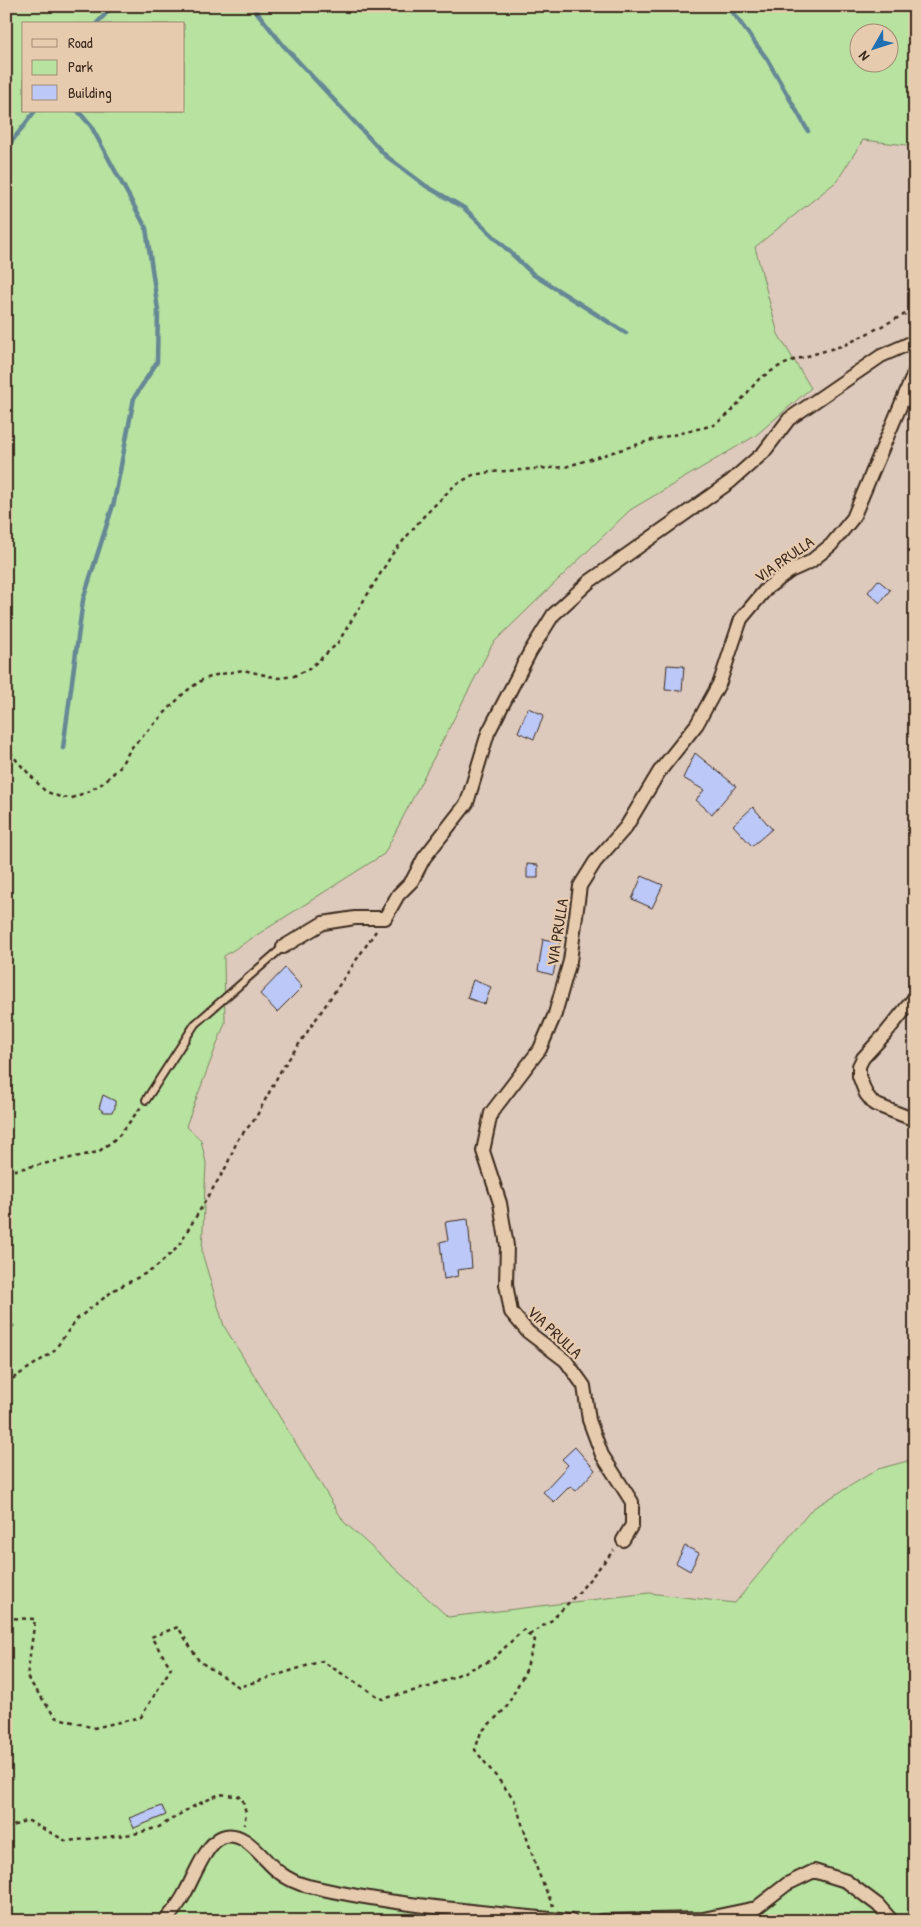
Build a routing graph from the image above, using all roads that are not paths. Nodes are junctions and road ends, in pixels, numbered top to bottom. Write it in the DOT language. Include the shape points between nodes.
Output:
graph roads {
  1 [pos="915,341"];
  2 [pos="915,371"];
  3 [pos="283,946"];
  4 [pos="915,998"];
  5 [pos="146,1100"];
  6 [pos="915,1120"];
  7 [pos="623,1540"];
  8 [pos="565,1920"];
  9 [pos="165,1921"];
  10 [pos="601,1921"];
  11 [pos="892,1921"];
  1 -- 3 [label="street" via="881,356 789,419 764,452 730,482 590,581 553,615 488,733 467,803 424,858 385,918 322,923"];
  2 -- 7 [label="street, VIA PRULLA" via="853,518 831,545 767,588 741,619 720,682 697,724 658,772 626,827 595,862 580,886 570,961 555,1014 540,1049 491,1113 483,1151 502,1211 511,1312 528,1332 566,1361 584,1386 589,1420 602,1455 632,1502 632,1525"];
  3 -- 5 [label="lane" via="195,1024"];
  4 -- 6 [label="street" via="863,1058 859,1076 874,1104"];
  8 -- 9 [label="street" via="409,1905 302,1885 280,1873 242,1839 229,1835 220,1837 206,1853 184,1895"];
  10 -- 11 [label="street" via="703,1919 756,1908 786,1884 814,1871 846,1881 878,1905"];
}
